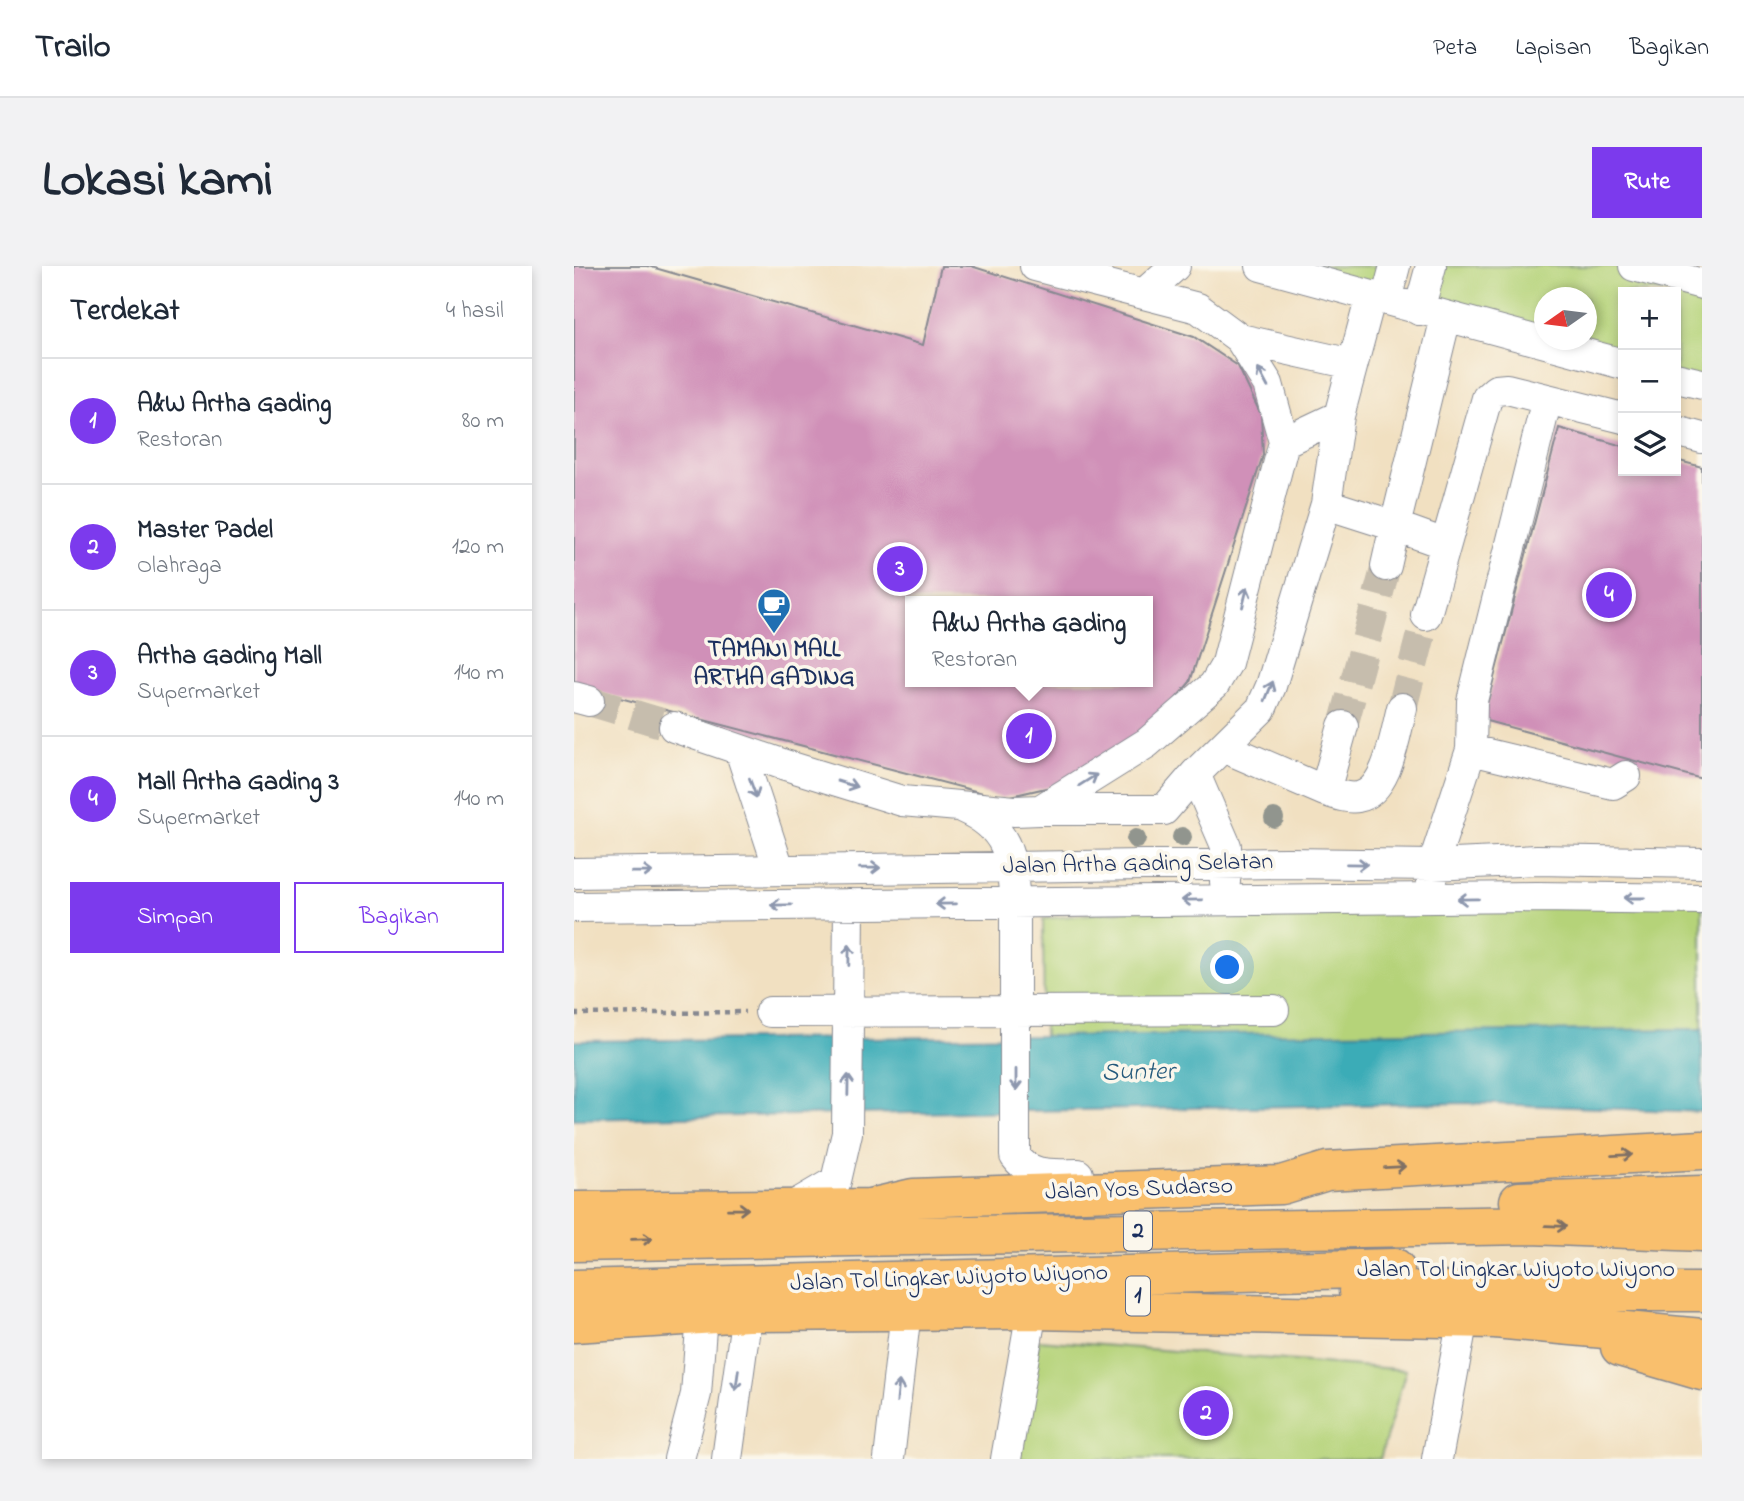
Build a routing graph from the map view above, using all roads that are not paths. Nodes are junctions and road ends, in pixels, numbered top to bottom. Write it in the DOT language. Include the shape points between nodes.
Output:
graph roads {
  1 [pos="1035,266"];
  2 [pos="1175,266"];
  3 [pos="1261,266"];
  4 [pos="1395,266"];
  5 [pos="1431,266"];
  6 [pos="1634,266"];
  7 [pos="1702,284"];
  8 [pos="1145,293"];
  9 [pos="1379,298"];
  10 [pos="1432,314"];
  11 [pos="1240,339"];
  12 [pos="1618,363"];
  13 [pos="1352,364"];
  14 [pos="1681,378"];
  15 [pos="1702,384"];
  16 [pos="1547,398"];
  17 [pos="1339,416"];
  18 [pos="1618,417"];
  19 [pos="1681,432"];
  20 [pos="1702,438"];
  21 [pos="1284,442"];
  22 [pos="1326,504"];
  23 [pos="1395,527"];
  24 [pos="1445,544"];
  25 [pos="1386,566"];
  26 [pos="1426,615"];
  27 [pos="1214,685"];
  28 [pos="1402,708"];
  29 [pos="1343,726"];
  30 [pos="674,727"];
  31 [pos="1231,738"];
  32 [pos="740,750"];
  33 [pos="1471,750"];
  34 [pos="1195,774"];
  35 [pos="1626,776"];
  36 [pos="1325,791"];
  37 [pos="959,807"];
  38 [pos="1040,810"];
  39 [pos="1702,863"];
  40 [pos="1225,864"];
  41 [pos="1433,865"];
  42 [pos="1012,867"];
  43 [pos="779,869"];
  44 [pos="574,873"];
  45 [pos="1432,899"];
  46 [pos="1702,899"];
  47 [pos="1224,900"];
  48 [pos="574,907"];
  49 [pos="849,911"];
  50 [pos="1015,913"];
  51 [pos="1015,1010"];
  52 [pos="1274,1010"];
  53 [pos="770,1012"];
  54 [pos="848,1014"];
  55 [pos="1702,1150"];
  56 [pos="1327,1171"];
  57 [pos="1702,1195"];
  58 [pos="1664,1198"];
  59 [pos="1702,1203"];
  60 [pos="790,1208"];
  61 [pos="870,1208"];
  62 [pos="574,1211"];
  63 [pos="1702,1232"];
  64 [pos="574,1242"];
  65 [pos="1702,1272"];
  66 [pos="1702,1286"];
  67 [pos="574,1289"];
  68 [pos="1702,1292"];
  69 [pos="1702,1309"];
  70 [pos="1032,1310"];
  71 [pos="574,1311"];
  72 [pos="906,1311"];
  73 [pos="747,1312"];
  74 [pos="699,1316"];
  75 [pos="1410,1317"];
  76 [pos="1464,1318"];
  77 [pos="1532,1322"];
  78 [pos="574,1323"];
  79 [pos="1702,1338"];
  80 [pos="574,1339"];
  81 [pos="1702,1371"];
  82 [pos="679,1459"];
  83 [pos="727,1459"];
  84 [pos="889,1459"];
  85 [pos="1006,1459"];
  86 [pos="1437,1459"];
  1 -- 8 [label="street"];
  2 -- 8 [label="street"];
  3 -- 9 [label="street"];
  4 -- 9 [label="street"];
  5 -- 10 [label="street"];
  6 -- 7 [label="street"];
  8 -- 11 [label="street" via="1198,308"];
  9 -- 10 [label="street"];
  9 -- 13 [label="street"];
  10 -- 12 [label="street"];
  10 -- 23 [label="street"];
  11 -- 13 [label="street"];
  21 -- 11 [label="street, one-way" via="1268,384"];
  13 -- 17 [label="street"];
  14 -- 15 [label="street"];
  16 -- 18 [label="street"];
  16 -- 24 [label="street" via="1507,388 1487,398"];
  16 -- 33 [label="street" via="1472,701"];
  17 -- 21 [label="street"];
  17 -- 22 [label="street"];
  19 -- 20 [label="street"];
  27 -- 21 [label="street, one-way" via="1227,663"];
  22 -- 23 [label="street"];
  31 -- 22 [label="street, one-way" via="1261,709 1271,686"];
  23 -- 24 [label="street"];
  23 -- 25 [label="street"];
  24 -- 26 [label="street"];
  27 -- 31 [label="street"];
  38 -- 27 [label="street, one-way" via="1147,743"];
  28 -- 36 [label="street" via="1381,782 1370,794 1355,798"];
  29 -- 36 [label="street"];
  30 -- 32 [label="street"];
  31 -- 34 [label="street"];
  31 -- 36 [label="street"];
  32 -- 37 [label="street, one-way" via="902,801"];
  32 -- 43 [label="street, one-way"];
  33 -- 35 [label="street" via="1614,784"];
  33 -- 41 [label="street"];
  34 -- 38 [label="street" via="1164,810"];
  34 -- 40 [label="street" via="1226,846"];
  37 -- 38 [label="street"];
  37 -- 42 [label="street" via="986,819 1004,839"];
  39 -- 41 [label="street, Jalan Artha Gading Selatan" via="1537,860"];
  40 -- 41 [label="street, Jalan Artha Gading Selatan, one-way"];
  40 -- 42 [label="street, Jalan Artha Gading Selatan"];
  40 -- 47 [label="street"];
  41 -- 45 [label="street"];
  43 -- 42 [label="street, Jalan Artha Gading Selatan, one-way"];
  42 -- 50 [label="street"];
  44 -- 43 [label="street, Jalan Artha Gading Selatan, one-way"];
  46 -- 45 [label="street, Jalan Artha Gading Selatan, one-way"];
  45 -- 47 [label="street, Jalan Artha Gading Selatan"];
  47 -- 50 [label="street, Jalan Artha Gading Selatan, one-way"];
  49 -- 48 [label="street, Jalan Artha Gading Selatan, one-way"];
  50 -- 49 [label="street, Jalan Artha Gading Selatan, one-way"];
  54 -- 49 [label="street, one-way"];
  50 -- 51 [label="street"];
  51 -- 52 [label="street"];
  51 -- 54 [label="street"];
  51 -- 56 [label="street, one-way" via="1015,1156 1023,1167 1040,1175"];
  53 -- 54 [label="street"];
  60 -- 54 [label="street, one-way" via="836,1181 847,1133"];
  56 -- 55 [label="highway, Jalan Yos Sudarso, one-way"];
  56 -- 61 [label="highway, Jalan Yos Sudarso" via="1281,1185 913,1198"];
  57 -- 58 [label="highway"];
  58 -- 59 [label="highway"];
  58 -- 61 [label="highway" via="1336,1204 1164,1213 914,1216"];
  60 -- 61 [label="highway, Jalan Yos Sudarso"];
  62 -- 60 [label="highway, Jalan Yos Sudarso, one-way"];
  64 -- 63 [label="highway, Jalan Tol Lingkar Wiyoto Wiyono / 2, one-way" via="1531,1225"];
  65 -- 67 [label="highway, Jalan Tol Lingkar Wiyoto Wiyono / 2" via="1435,1267"];
  66 -- 71 [label="street" via="1053,1289 720,1298"];
  68 -- 71 [label="highway, 1" via="1417,1290"];
  69 -- 75 [label="highway" via="1450,1305"];
  70 -- 72 [label="highway, 1"];
  70 -- 75 [label="highway, 1"];
  70 -- 85 [label="street"];
  72 -- 73 [label="highway, 1"];
  84 -- 72 [label="street, one-way"];
  73 -- 74 [label="highway, 1"];
  73 -- 83 [label="street, one-way"];
  74 -- 78 [label="highway, 1"];
  74 -- 80 [label="highway, 1" via="649,1333"];
  74 -- 82 [label="street" via="696,1394"];
  75 -- 76 [label="highway, 1"];
  76 -- 77 [label="highway, 1"];
  76 -- 86 [label="street"];
  77 -- 79 [label="highway, 1"];
  77 -- 81 [label="highway"];
}
